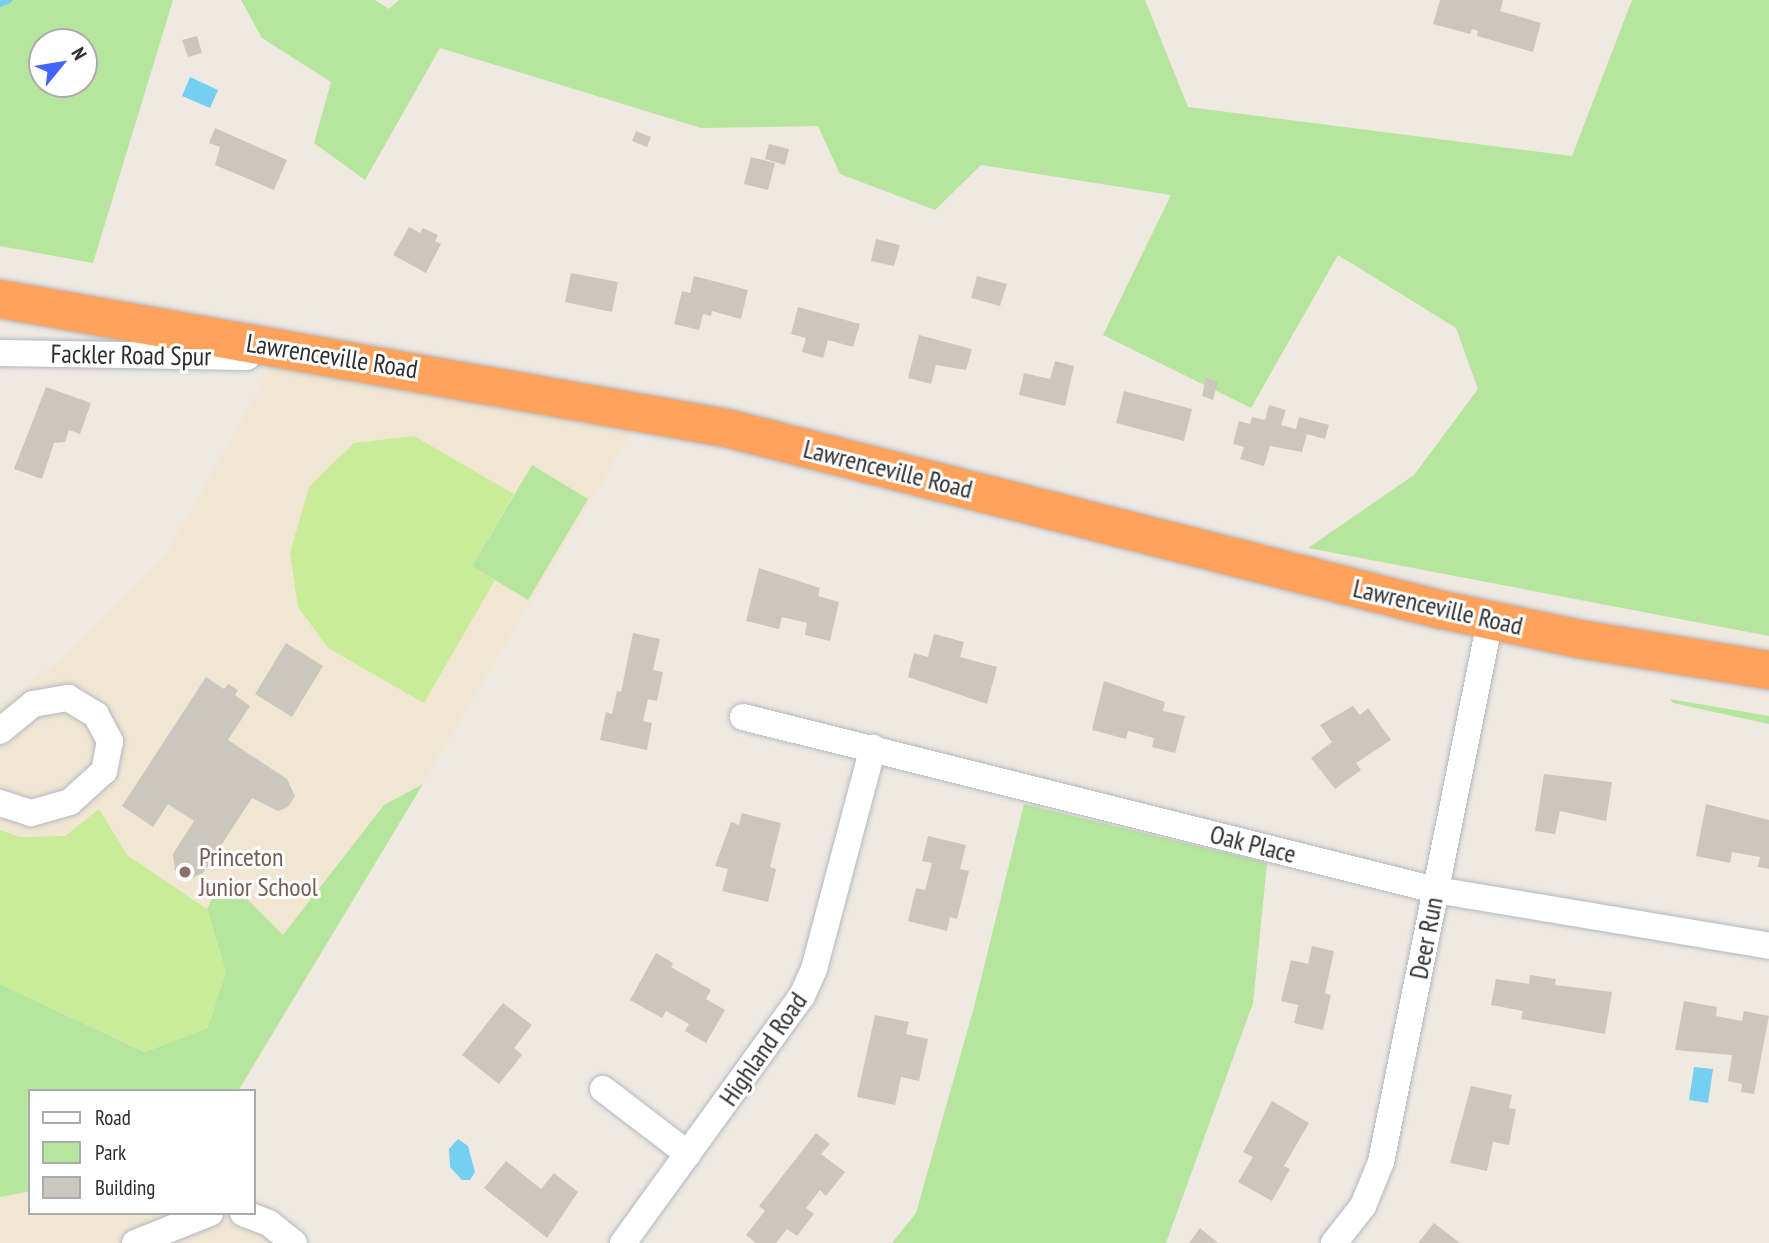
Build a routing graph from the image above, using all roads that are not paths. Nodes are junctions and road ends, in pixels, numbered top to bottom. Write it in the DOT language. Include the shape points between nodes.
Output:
graph roads {
  1 [pos="0,299"];
  2 [pos="0,353"];
  3 [pos="346,358"];
  4 [pos="1490,621"];
  5 [pos="1769,670"];
  6 [pos="743,718"];
  7 [pos="0,731"];
  8 [pos="873,748"];
  9 [pos="0,803"];
  10 [pos="1436,890"];
  11 [pos="1769,946"];
  12 [pos="603,1089"];
  13 [pos="688,1154"];
  14 [pos="205,1215"];
  15 [pos="248,1215"];
  16 [pos="135,1243"];
  17 [pos="294,1243"];
  18 [pos="622,1243"];
  19 [pos="1334,1243"];
  1 -- 3 [label="highway, Lawrenceville Road"];
  2 -- 3 [label="street, Fackler Road Spur"];
  3 -- 4 [label="highway, Lawrenceville Road" via="726,428"];
  4 -- 5 [label="highway, Lawrenceville Road"];
  4 -- 10 [label="street, Deer Run"];
  6 -- 8 [label="street, Oak Place"];
  7 -- 9 [label="street" via="33,704 68,698 96,715 110,741 104,771 70,802 31,813"];
  8 -- 10 [label="street, Oak Place"];
  8 -- 13 [label="street, Highland Road" via="814,969 802,996"];
  10 -- 11 [label="street, Oak Place"];
  10 -- 19 [label="street, Deer Run" via="1376,1181"];
  12 -- 13 [label="street"];
  13 -- 18 [label="street, Highland Road"];
  14 -- 16 [label="street"];
  15 -- 17 [label="street" via="269,1223"];
}
